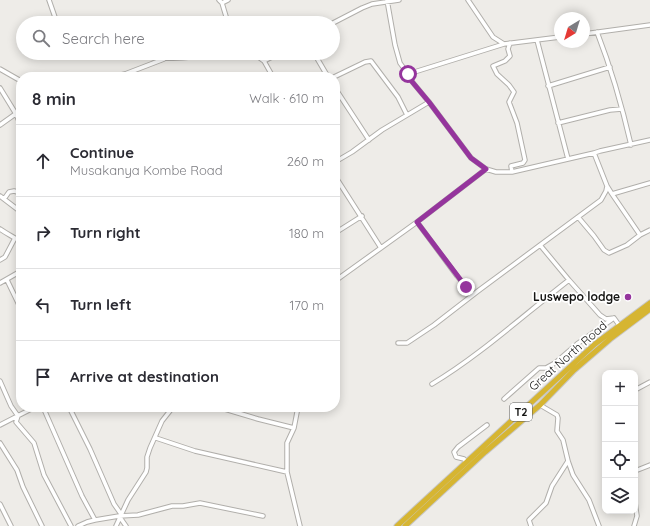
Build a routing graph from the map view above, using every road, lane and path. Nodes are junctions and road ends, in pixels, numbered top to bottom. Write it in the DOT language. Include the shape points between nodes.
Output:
graph roads {
  1 [pos="49,0"];
  2 [pos="228,0"];
  3 [pos="399,0"];
  4 [pos="468,0"];
  5 [pos="220,1"];
  6 [pos="387,1"];
  7 [pos="55,16"];
  8 [pos="225,16"];
  9 [pos="340,19"];
  10 [pos="650,25"];
  11 [pos="597,32"];
  12 [pos="590,33"];
  13 [pos="554,38"];
  14 [pos="537,40"];
  15 [pos="510,43"];
  16 [pos="504,44"];
  17 [pos="160,60"];
  18 [pos="318,60"];
  19 [pos="264,61"];
  20 [pos="610,67"];
  21 [pos="0,69"];
  22 [pos="130,72"];
  23 [pos="270,72"];
  24 [pos="325,72"];
  25 [pos="340,74"];
  26 [pos="408,74"];
  27 [pos="16,78"];
  28 [pos="548,86"];
  29 [pos="0,88"];
  30 [pos="2,94"];
  31 [pos="340,96"];
  32 [pos="429,102"];
  33 [pos="622,109"];
  34 [pos="16,114"];
  35 [pos="407,115"];
  36 [pos="558,123"];
  37 [pos="0,124"];
  38 [pos="369,140"];
  39 [pos="650,140"];
  40 [pos="631,145"];
  41 [pos="594,153"];
  42 [pos="340,159"];
  43 [pos="568,159"];
  44 [pos="486,169"];
  45 [pos="512,172"];
  46 [pos="340,183"];
  47 [pos="650,183"];
  48 [pos="607,186"];
  49 [pos="16,192"];
  50 [pos="612,194"];
  51 [pos="0,196"];
  52 [pos="4,199"];
  53 [pos="16,208"];
  54 [pos="362,216"];
  55 [pos="578,217"];
  56 [pos="417,222"];
  57 [pos="0,229"];
  58 [pos="340,230"];
  59 [pos="650,230"];
  60 [pos="640,235"];
  61 [pos="15,238"];
  62 [pos="540,245"];
  63 [pos="381,248"];
  64 [pos="0,260"];
  65 [pos="16,274"];
  66 [pos="340,277"];
  67 [pos="7,280"];
  68 [pos="569,280"];
  69 [pos="0,284"];
  70 [pos="473,294"];
  71 [pos="16,299"];
  72 [pos="650,303"];
  73 [pos="650,309"];
  74 [pos="614,318"];
  75 [pos="620,325"];
  76 [pos="398,343"];
  77 [pos="0,381"];
  78 [pos="650,382"];
  79 [pos="432,384"];
  80 [pos="638,388"];
  81 [pos="504,399"];
  82 [pos="540,405"];
  83 [pos="26,412"];
  84 [pos="45,412"];
  85 [pos="71,412"];
  86 [pos="169,412"];
  87 [pos="236,412"];
  88 [pos="297,412"];
  89 [pos="18,416"];
  90 [pos="0,425"];
  91 [pos="487,425"];
  92 [pos="294,428"];
  93 [pos="156,438"];
  94 [pos="0,443"];
  95 [pos="568,461"];
  96 [pos="466,462"];
  97 [pos="650,465"];
  98 [pos="638,470"];
  99 [pos="287,472"];
  100 [pos="0,504"];
  101 [pos="637,514"];
  102 [pos="120,515"];
  103 [pos="263,516"];
  104 [pos="95,520"];
  105 [pos="11,526"];
  106 [pos="42,526"];
  107 [pos="71,526"];
  108 [pos="78,526"];
  109 [pos="116,526"];
  110 [pos="126,526"];
  111 [pos="300,526"];
  112 [pos="397,526"];
  113 [pos="405,526"];
  114 [pos="531,526"];
  115 [pos="599,526"];
  116 [pos="634,526"];
  1 -- 7 [label="street"];
  2 -- 5 [label="street"];
  3 -- 6 [label="street"];
  4 -- 16 [label="street" via="493,37"];
  5 -- 8 [label="street"];
  6 -- 9 [label="street" via="372,4"];
  6 -- 26 [label="street" via="395,45 400,62"];
  10 -- 11 [label="street"];
  11 -- 12 [label="street"];
  11 -- 20 [label="street"];
  13 -- 14 [label="street"];
  14 -- 15 [label="street"];
  14 -- 28 [label="street"];
  15 -- 16 [label="street"];
  15 -- 45 [label="street" via="510,56 494,66 497,74 514,92 509,102 526,160 510,166"];
  16 -- 26 [label="street"];
  17 -- 22 [label="street"];
  18 -- 24 [label="street"];
  19 -- 23 [label="street"];
  20 -- 28 [label="street"];
  20 -- 33 [label="street"];
  21 -- 27 [label="street"];
  25 -- 35 [label="street" via="371,61 398,97"];
  26 -- 32 [label="street"];
  28 -- 36 [label="street"];
  29 -- 30 [label="street"];
  30 -- 34 [label="street"];
  31 -- 38 [label="street"];
  32 -- 35 [label="street"];
  32 -- 44 [label="street" via="471,158"];
  33 -- 36 [label="street"];
  33 -- 40 [label="street"];
  34 -- 37 [label="street"];
  35 -- 38 [label="street"];
  36 -- 43 [label="street"];
  38 -- 42 [label="street"];
  39 -- 40 [label="street"];
  40 -- 41 [label="street"];
  41 -- 43 [label="street"];
  41 -- 48 [label="street"];
  43 -- 45 [label="street"];
  44 -- 45 [label="street"];
  44 -- 56 [label="street"];
  46 -- 54 [label="street"];
  47 -- 50 [label="street"];
  48 -- 50 [label="street"];
  48 -- 55 [label="street" via="601,200"];
  49 -- 52 [label="street" via="9,192"];
  50 -- 60 [label="street"];
  51 -- 52 [label="street"];
  52 -- 53 [label="street"];
  54 -- 58 [label="street"];
  54 -- 63 [label="street"];
  55 -- 60 [label="street" via="607,252 612,253"];
  55 -- 62 [label="street"];
  56 -- 63 [label="street"];
  56 -- 70 [label="street"];
  57 -- 61 [label="street"];
  59 -- 60 [label="street"];
  61 -- 64 [label="street" via="5,257"];
  62 -- 68 [label="street"];
  62 -- 70 [label="street"];
  63 -- 66 [label="street"];
  65 -- 67 [label="street"];
  67 -- 69 [label="street"];
  67 -- 71 [label="street"];
  68 -- 74 [label="street" via="600,315 606,319"];
  68 -- 79 [label="street" via="483,348"];
  70 -- 76 [label="street" via="410,341"];
  72 -- 75 [label="highway, Great North Road / T2"];
  73 -- 82 [label="highway, Great North Road / T2" via="574,370"];
  74 -- 75 [label="street"];
  74 -- 81 [label="street" via="555,363 546,368 539,368"];
  75 -- 96 [label="highway, Great North Road / T2" via="585,353"];
  77 -- 89 [label="street"];
  78 -- 80 [label="street"];
  82 -- 95 [label="street" via="557,415 557,431 563,440"];
  82 -- 113 [label="highway, Great North Road / T2"];
  83 -- 89 [label="street"];
  84 -- 104 [label="street"];
  85 -- 102 [label="street"];
  86 -- 93 [label="street" via="162,421"];
  87 -- 92 [label="street"];
  88 -- 92 [label="street"];
  89 -- 90 [label="street"];
  89 -- 107 [label="street" via="16,422 34,443 44,475"];
  91 -- 96 [label="street" via="454,452 456,457"];
  92 -- 99 [label="street" via="288,443"];
  93 -- 99 [label="street" via="195,451"];
  93 -- 102 [label="street" via="147,457 146,472"];
  94 -- 106 [label="street" via="17,470"];
  95 -- 114 [label="street" via="552,486 546,503 529,520"];
  95 -- 115 [label="street" via="573,475 589,500"];
  96 -- 112 [label="highway, Great North Road / T2"];
  97 -- 98 [label="street"];
  99 -- 111 [label="street"];
  100 -- 105 [label="street"];
  101 -- 116 [label="street"];
  102 -- 103 [label="street" via="138,515 172,506 200,503"];
  102 -- 104 [label="street"];
  102 -- 109 [label="street"];
  102 -- 110 [label="street"];
  104 -- 108 [label="street"];
}
